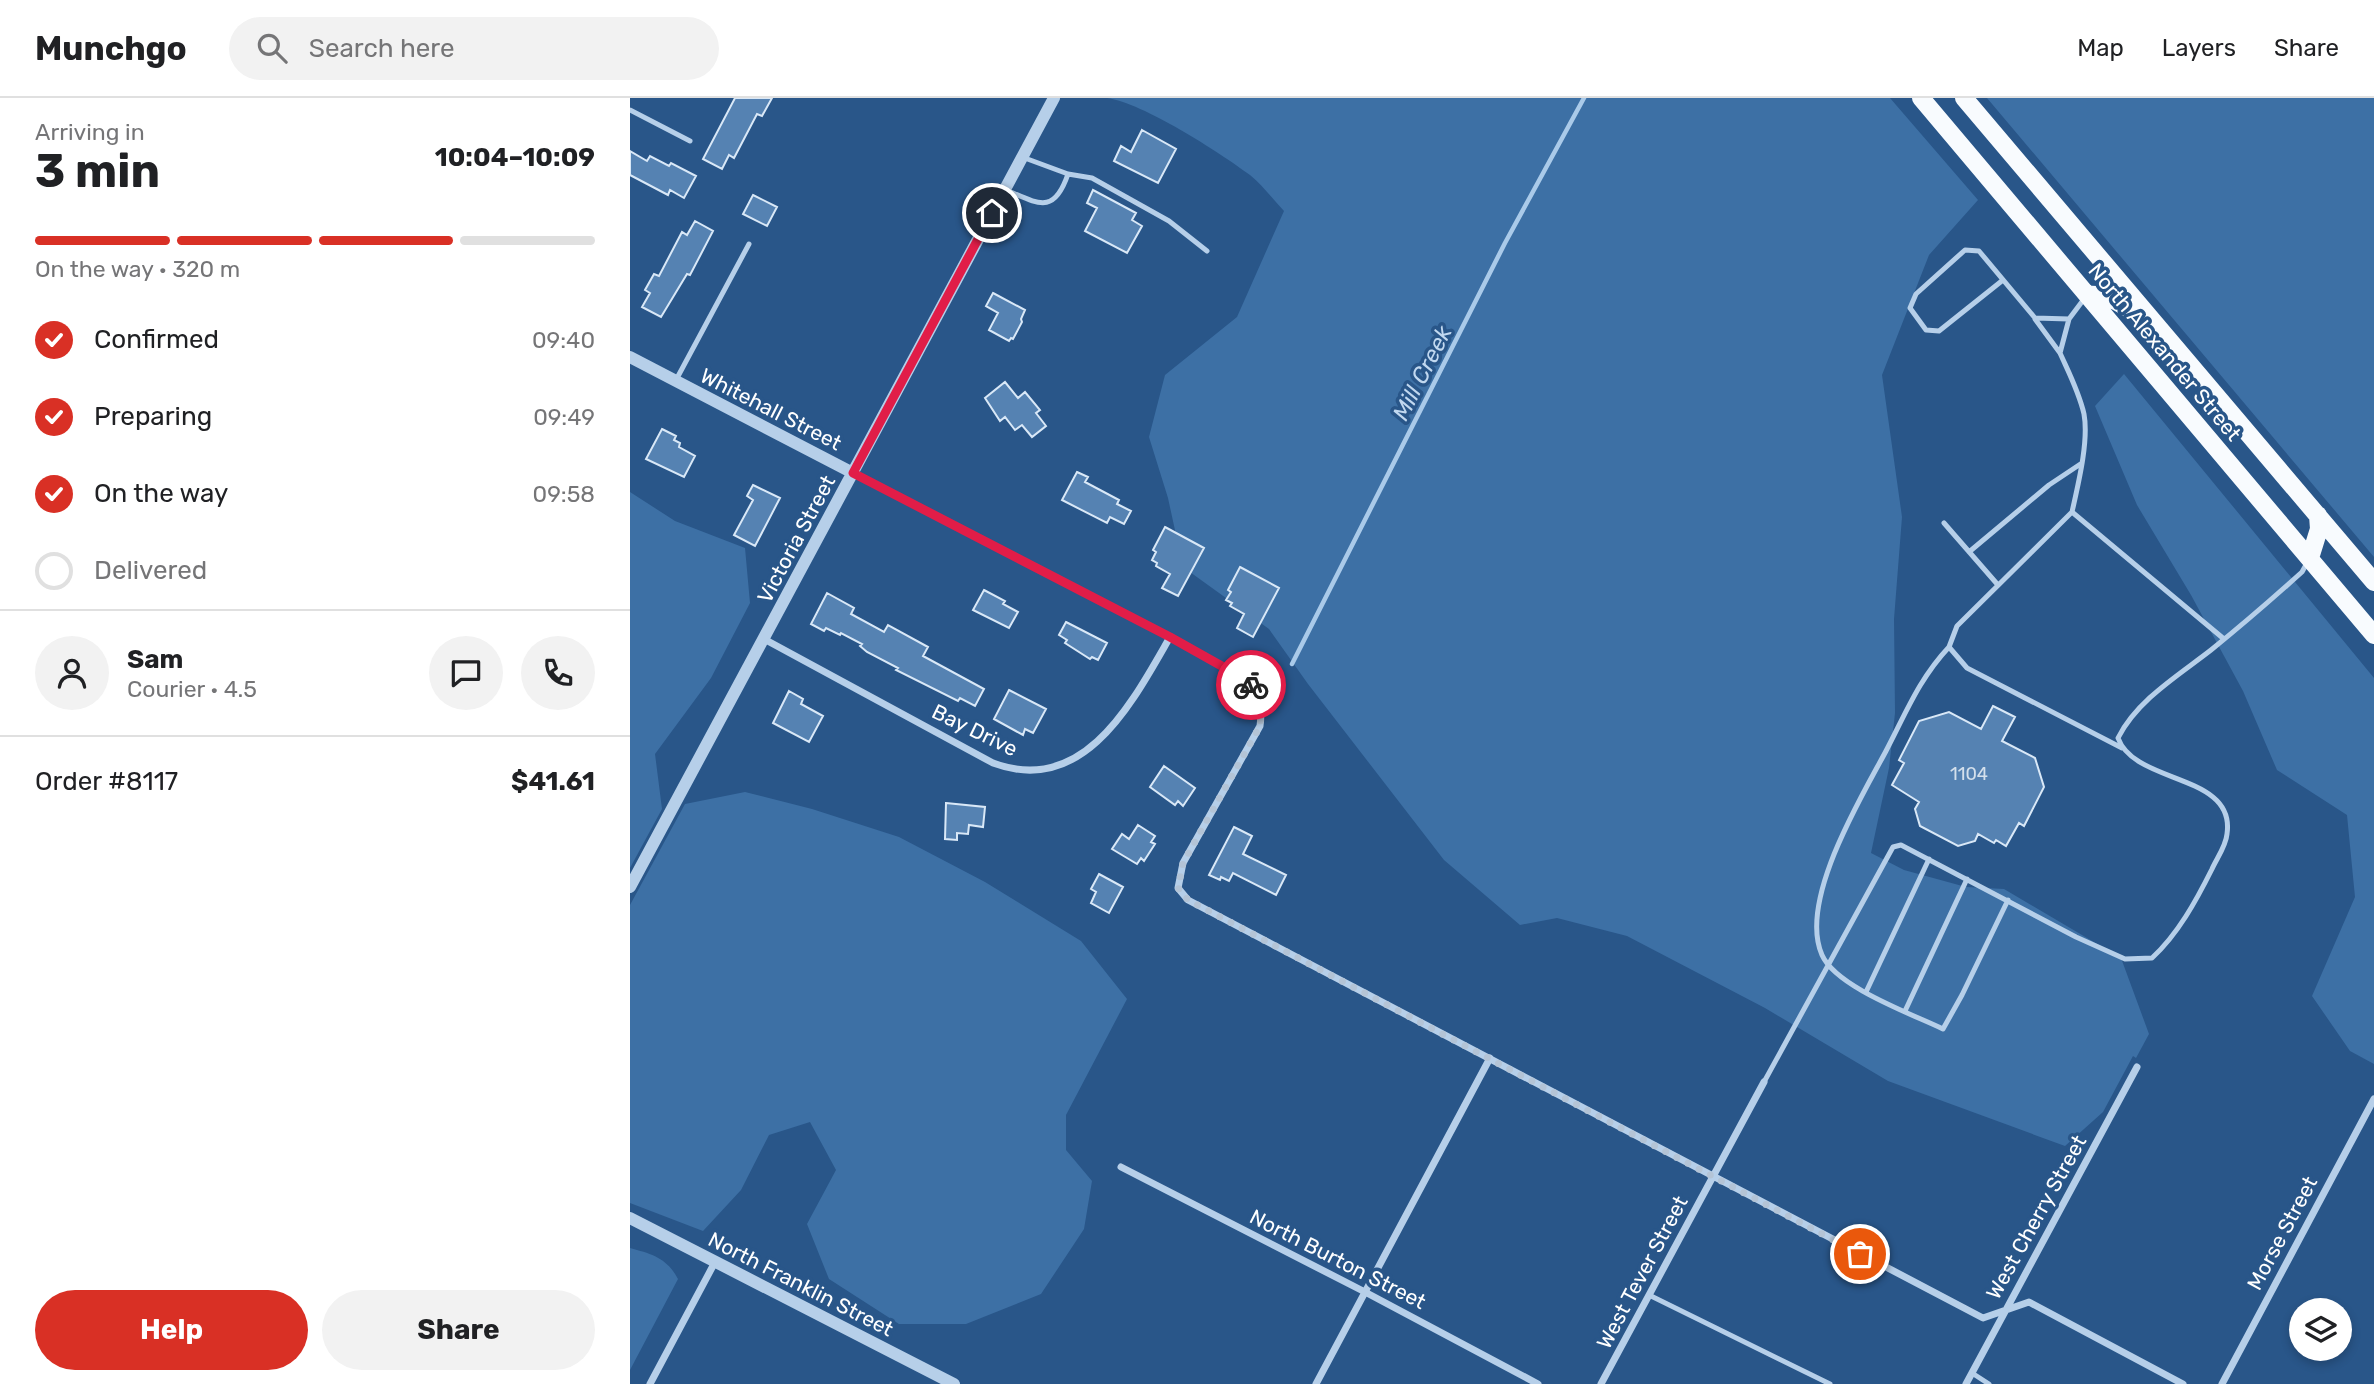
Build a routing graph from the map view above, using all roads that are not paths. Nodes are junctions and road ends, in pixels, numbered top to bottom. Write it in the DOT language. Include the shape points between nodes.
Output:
graph roads {
  1 [pos="1054,98"];
  2 [pos="1921,98"];
  3 [pos="1964,98"];
  4 [pos="630,110"];
  5 [pos="690,141"];
  6 [pos="1022,157"];
  7 [pos="1068,174"];
  8 [pos="1005,189"];
  9 [pos="749,244"];
  10 [pos="1207,251"];
  11 [pos="2003,280"];
  12 [pos="2087,295"];
  13 [pos="2035,318"];
  14 [pos="2069,318"];
  15 [pos="2157,327"];
  16 [pos="2060,353"];
  17 [pos="630,357"];
  18 [pos="675,381"];
  19 [pos="2082,463"];
  20 [pos="853,473"];
  21 [pos="2072,512"];
  22 [pos="2318,515"];
  23 [pos="1944,523"];
  24 [pos="1969,552"];
  25 [pos="2310,558"];
  26 [pos="2374,582"];
  27 [pos="1998,585"];
  28 [pos="2374,635"];
  29 [pos="1170,637"];
  30 [pos="764,639"];
  31 [pos="2224,639"];
  32 [pos="1949,647"];
  33 [pos="2122,748"];
  34 [pos="1929,859"];
  35 [pos="1967,879"];
  36 [pos="630,887"];
  37 [pos="2008,900"];
  38 [pos="1829,963"];
  39 [pos="1866,992"];
  40 [pos="1905,1011"];
  41 [pos="1490,1058"];
  42 [pos="2137,1067"];
  43 [pos="1764,1082"];
  44 [pos="2374,1099"];
  45 [pos="1121,1167"];
  46 [pos="1713,1177"];
  47 [pos="630,1218"];
  48 [pos="715,1262"];
  49 [pos="1365,1292"];
  50 [pos="1649,1295"];
  51 [pos="2005,1309"];
  52 [pos="1972,1373"];
  53 [pos="650,1384"];
  54 [pos="954,1384"];
  55 [pos="1317,1384"];
  56 [pos="1538,1384"];
  57 [pos="1601,1384"];
  58 [pos="1830,1384"];
  59 [pos="1966,1384"];
  60 [pos="1989,1384"];
  61 [pos="2183,1384"];
  62 [pos="2222,1384"];
  1 -- 6 [label="street, Victoria Street"];
  2 -- 12 [label="main road, North Alexander Street"];
  3 -- 15 [label="main road, North Alexander Street"];
  4 -- 5 [label="lane"];
  6 -- 7 [label="lane"];
  6 -- 8 [label="street, Victoria Street"];
  7 -- 8 [label="lane" via="1061,194 1052,200 1036,203"];
  7 -- 10 [label="lane" via="1091,177 1124,195 1169,220"];
  8 -- 20 [label="street, Victoria Street"];
  9 -- 18 [label="lane"];
  11 -- 11 [label="lane" via="1979,251 1965,250 1916,294 1910,308 1926,330 1939,331"];
  11 -- 13 [label="lane"];
  12 -- 14 [label="lane"];
  12 -- 15 [label="main road" via="2111,298"];
  12 -- 25 [label="main road, North Alexander Street"];
  13 -- 14 [label="lane"];
  13 -- 16 [label="lane"];
  14 -- 16 [label="lane"];
  15 -- 22 [label="main road, North Alexander Street"];
  16 -- 19 [label="lane" via="2085,417"];
  17 -- 18 [label="street, Whitehall Street"];
  18 -- 20 [label="street, Whitehall Street"];
  19 -- 21 [label="lane"];
  19 -- 24 [label="lane"];
  20 -- 29 [label="street, Whitehall Street"];
  20 -- 30 [label="street, Victoria Street"];
  21 -- 27 [label="lane"];
  21 -- 31 [label="lane"];
  22 -- 25 [label="main road" via="2319,529"];
  22 -- 26 [label="main road, North Alexander Street"];
  23 -- 24 [label="lane"];
  24 -- 27 [label="lane"];
  25 -- 28 [label="main road, North Alexander Street"];
  25 -- 31 [label="lane" via="2302,572"];
  27 -- 32 [label="lane" via="1957,626"];
  29 -- 30 [label="street, Bay Drive" via="1106,733 1066,762 1038,772 993,763"];
  29 -- 41 [label="street, Whitehall Street" via="1243,678 1253,687 1262,712 1255,738 1190,847 1180,873 1178,888 1183,895"];
  30 -- 36 [label="street, Victoria Street"];
  31 -- 33 [label="lane" via="2126,723 2118,738"];
  32 -- 33 [label="lane" via="1967,668"];
  32 -- 38 [label="lane" via="1916,690 1831,860 1818,921 1822,954"];
  33 -- 37 [label="lane" via="2145,765 2214,796 2227,819 2227,836 2171,940 2152,958 2125,959"];
  34 -- 35 [label="lane"];
  34 -- 38 [label="lane" via="1901,845 1893,847"];
  34 -- 39 [label="lane"];
  35 -- 37 [label="lane"];
  35 -- 40 [label="lane"];
  37 -- 40 [label="lane" via="1943,1028"];
  38 -- 39 [label="lane"];
  38 -- 43 [label="lane"];
  39 -- 40 [label="lane"];
  41 -- 46 [label="street"];
  41 -- 49 [label="street"];
  42 -- 51 [label="street, West Cherry Street"];
  43 -- 46 [label="street, West Tever Street"];
  44 -- 62 [label="street, Morse Street"];
  45 -- 49 [label="street, North Burton Street"];
  46 -- 50 [label="street, West Tever Street"];
  46 -- 51 [label="street" via="1983,1318"];
  47 -- 48 [label="street, North Franklin Street"];
  48 -- 53 [label="street"];
  48 -- 54 [label="street, North Franklin Street"];
  49 -- 55 [label="street"];
  49 -- 56 [label="street, North Burton Street"];
  50 -- 57 [label="street, West Tever Street"];
  50 -- 58 [label="lane"];
  51 -- 52 [label="street, West Cherry Street"];
  51 -- 61 [label="street" via="2029,1302"];
  52 -- 59 [label="street, West Cherry Street"];
  52 -- 60 [label="lane"];
}
